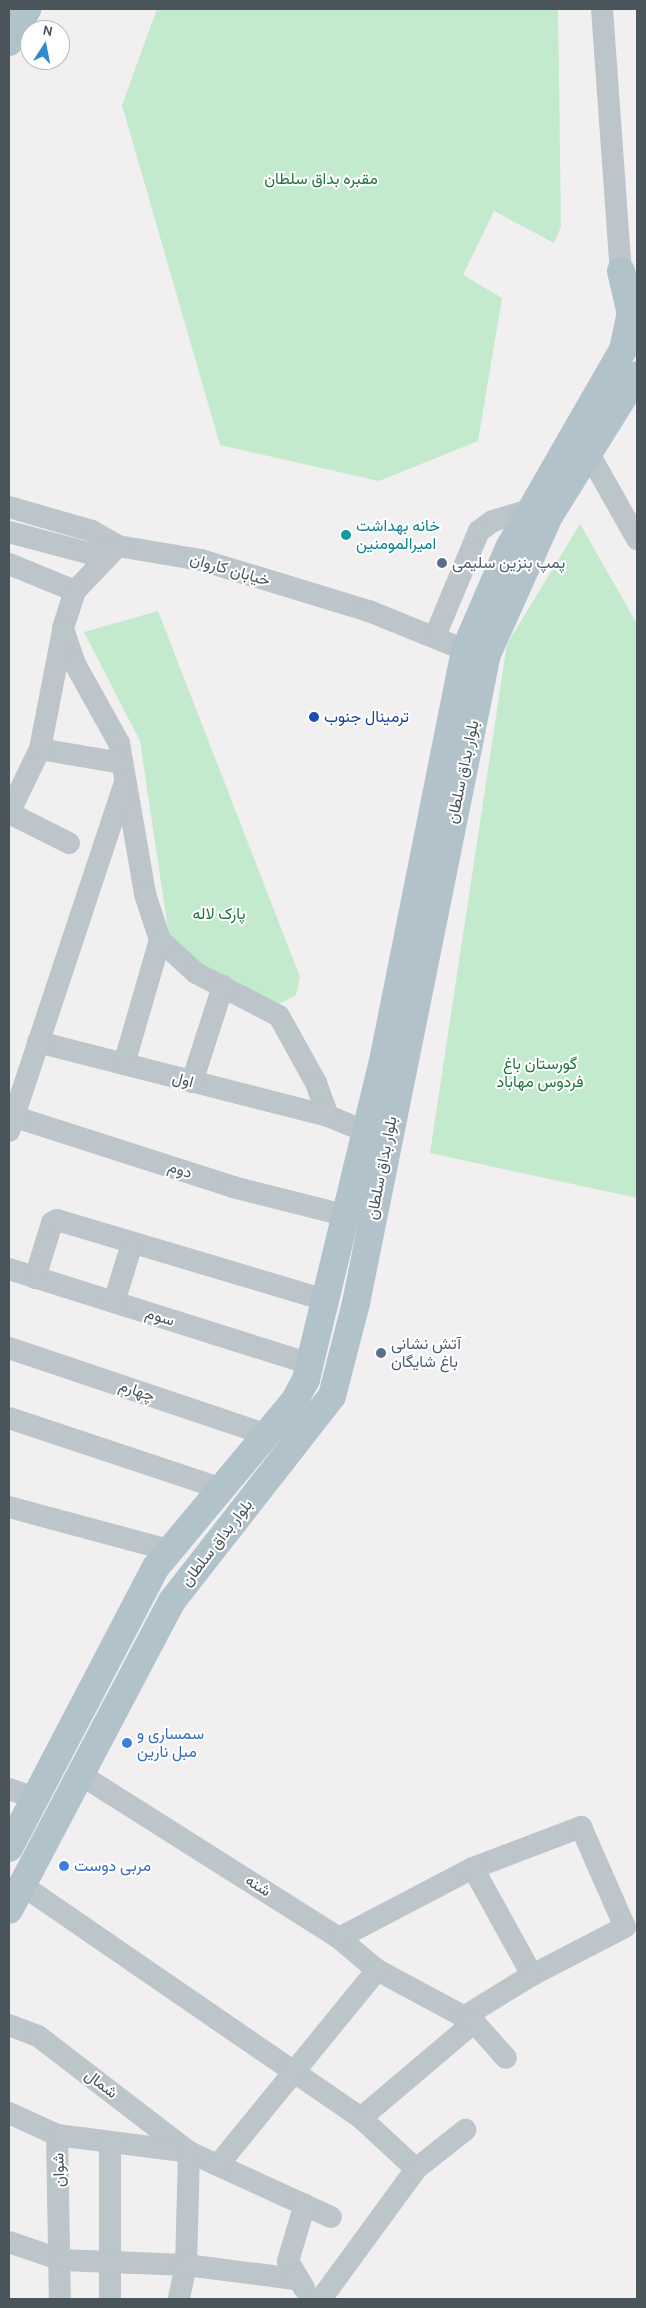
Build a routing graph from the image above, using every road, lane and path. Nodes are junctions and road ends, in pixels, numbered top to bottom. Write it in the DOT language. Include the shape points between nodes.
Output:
graph roads {
  1 [pos="27,9"];
  2 [pos="602,9"];
  3 [pos="9,42"];
  4 [pos="632,302"];
  5 [pos="637,375"];
  6 [pos="588,452"];
  7 [pos="9,507"];
  8 [pos="530,510"];
  9 [pos="92,531"];
  10 [pos="9,532"];
  11 [pos="637,539"];
  12 [pos="118,546"];
  13 [pos="88,553"];
  14 [pos="9,564"];
  15 [pos="75,591"];
  16 [pos="63,630"];
  17 [pos="435,636"];
  18 [pos="466,650"];
  19 [pos="40,749"];
  20 [pos="123,774"];
  21 [pos="9,813"];
  22 [pos="69,843"];
  23 [pos="160,940"];
  24 [pos="223,986"];
  25 [pos="38,1042"];
  26 [pos="124,1064"];
  27 [pos="192,1082"];
  28 [pos="328,1116"];
  29 [pos="10,1121"];
  30 [pos="368,1132"];
  31 [pos="348,1216"];
  32 [pos="132,1244"];
  33 [pos="9,1269"];
  34 [pos="35,1278"];
  35 [pos="359,1286"];
  36 [pos="326,1300"];
  37 [pos="114,1302"];
  38 [pos="351,1325"];
  39 [pos="9,1348"];
  40 [pos="310,1364"];
  41 [pos="9,1418"];
  42 [pos="265,1434"];
  43 [pos="220,1488"];
  44 [pos="9,1507"];
  45 [pos="168,1550"];
  46 [pos="81,1775"];
  47 [pos="9,1789"];
  48 [pos="35,1798"];
  49 [pos="9,1848"];
  50 [pos="472,1868"];
  51 [pos="22,1886"];
  52 [pos="9,1910"];
  53 [pos="339,1938"];
  54 [pos="377,1970"];
  55 [pos="532,1974"];
  56 [pos="469,2019"];
  57 [pos="9,2025"];
  58 [pos="506,2058"];
  59 [pos="294,2076"];
  60 [pos="9,2112"];
  61 [pos="361,2118"];
  62 [pos="465,2130"];
  63 [pos="58,2134"];
  64 [pos="110,2145"];
  65 [pos="188,2152"];
  66 [pos="218,2165"];
  67 [pos="416,2169"];
  68 [pos="305,2204"];
  69 [pos="331,2217"];
  70 [pos="9,2242"];
  71 [pos="62,2260"];
  72 [pos="112,2263"];
  73 [pos="186,2266"];
  74 [pos="295,2279"];
  75 [pos="60,2299"];
  76 [pos="110,2299"];
  77 [pos="179,2299"];
  78 [pos="316,2299"];
  79 [pos="321,2299"];
  1 -- 3 [label="main road"];
  2 -- 4 [label="street"];
  4 -- 8 [label="main road, بلوار بداق سلطان" via="619,358"];
  5 -- 6 [label="main road, بلوار بداق سلطان"];
  6 -- 11 [label="street"];
  6 -- 35 [label="main road, بلوار بداق سلطان" via="527,558 487,654"];
  7 -- 9 [label="street"];
  8 -- 17 [label="street" via="493,521 479,532"];
  8 -- 18 [label="main road, بلوار بداق سلطان"];
  9 -- 12 [label="street"];
  9 -- 13 [label="street"];
  10 -- 13 [label="street"];
  12 -- 13 [label="street"];
  12 -- 15 [label="street"];
  12 -- 17 [label="street, خیابان کاروان" via="202,560 369,611"];
  14 -- 15 [label="street"];
  15 -- 16 [label="street"];
  16 -- 19 [label="street"];
  16 -- 20 [label="street" via="75,664 119,743"];
  17 -- 18 [label="street, خیابان کاروان"];
  18 -- 30 [label="main road, بلوار بداق سلطان"];
  19 -- 20 [label="street"];
  19 -- 21 [label="street"];
  20 -- 23 [label="street" via="146,894"];
  20 -- 25 [label="street"];
  21 -- 22 [label="street"];
  23 -- 24 [label="street" via="196,973"];
  23 -- 26 [label="street"];
  24 -- 27 [label="street"];
  24 -- 28 [label="street" via="279,1016 316,1083"];
  25 -- 26 [label="street, اول"];
  25 -- 29 [label="street"];
  26 -- 27 [label="street, اول"];
  27 -- 28 [label="street, اول"];
  28 -- 30 [label="street, اول"];
  29 -- 31 [label="street, دوم" via="233,1187"];
  30 -- 31 [label="main road, بلوار بداق سلطان"];
  31 -- 36 [label="main road, بلوار بداق سلطان"];
  32 -- 34 [label="street" via="54,1220"];
  32 -- 36 [label="street"];
  32 -- 37 [label="street"];
  33 -- 34 [label="street, سوم"];
  34 -- 37 [label="street, سوم"];
  35 -- 36 [label="main road" via="353,1296 340,1299 333,1294"];
  35 -- 38 [label="main road, بلوار بداق سلطان"];
  36 -- 38 [label="main road"];
  36 -- 40 [label="main road, بلوار بداق سلطان"];
  37 -- 40 [label="street, سوم"];
  38 -- 46 [label="main road, بلوار بداق سلطان" via="338,1380 324,1410 183,1584"];
  39 -- 42 [label="street, چهارم"];
  40 -- 42 [label="main road, بلوار بداق سلطان" via="302,1389"];
  41 -- 43 [label="street"];
  42 -- 43 [label="main road, بلوار بداق سلطان"];
  43 -- 45 [label="main road, بلوار بداق سلطان"];
  44 -- 45 [label="street"];
  45 -- 48 [label="main road, بلوار بداق سلطان"];
  46 -- 51 [label="main road, بلوار بداق سلطان"];
  46 -- 53 [label="street, شنه"];
  47 -- 48 [label="street"];
  48 -- 49 [label="main road, بلوار بداق سلطان"];
  50 -- 53 [label="street"];
  50 -- 55 [label="street"];
  50 -- 55 [label="street" via="581,1827 625,1927"];
  51 -- 52 [label="main road, بلوار بداق سلطان"];
  51 -- 59 [label="street"];
  53 -- 54 [label="street, شنه"];
  54 -- 56 [label="street, شنه"];
  54 -- 59 [label="street"];
  55 -- 56 [label="street"];
  56 -- 58 [label="street, شنه"];
  56 -- 61 [label="street"];
  57 -- 65 [label="street, شمال" via="38,2036"];
  59 -- 61 [label="street"];
  59 -- 66 [label="street"];
  60 -- 63 [label="street, شوان"];
  61 -- 67 [label="street"];
  62 -- 67 [label="street"];
  63 -- 64 [label="street"];
  63 -- 71 [label="street, شوان"];
  64 -- 65 [label="street"];
  64 -- 72 [label="street"];
  65 -- 66 [label="street"];
  65 -- 73 [label="street"];
  66 -- 68 [label="street"];
  67 -- 79 [label="street"];
  68 -- 69 [label="street"];
  68 -- 74 [label="street" via="288,2262"];
  70 -- 71 [label="street"];
  71 -- 72 [label="street"];
  71 -- 75 [label="street, شوان"];
  72 -- 73 [label="street"];
  72 -- 76 [label="street"];
  73 -- 74 [label="street"];
  73 -- 77 [label="street"];
  74 -- 78 [label="street"];
}
